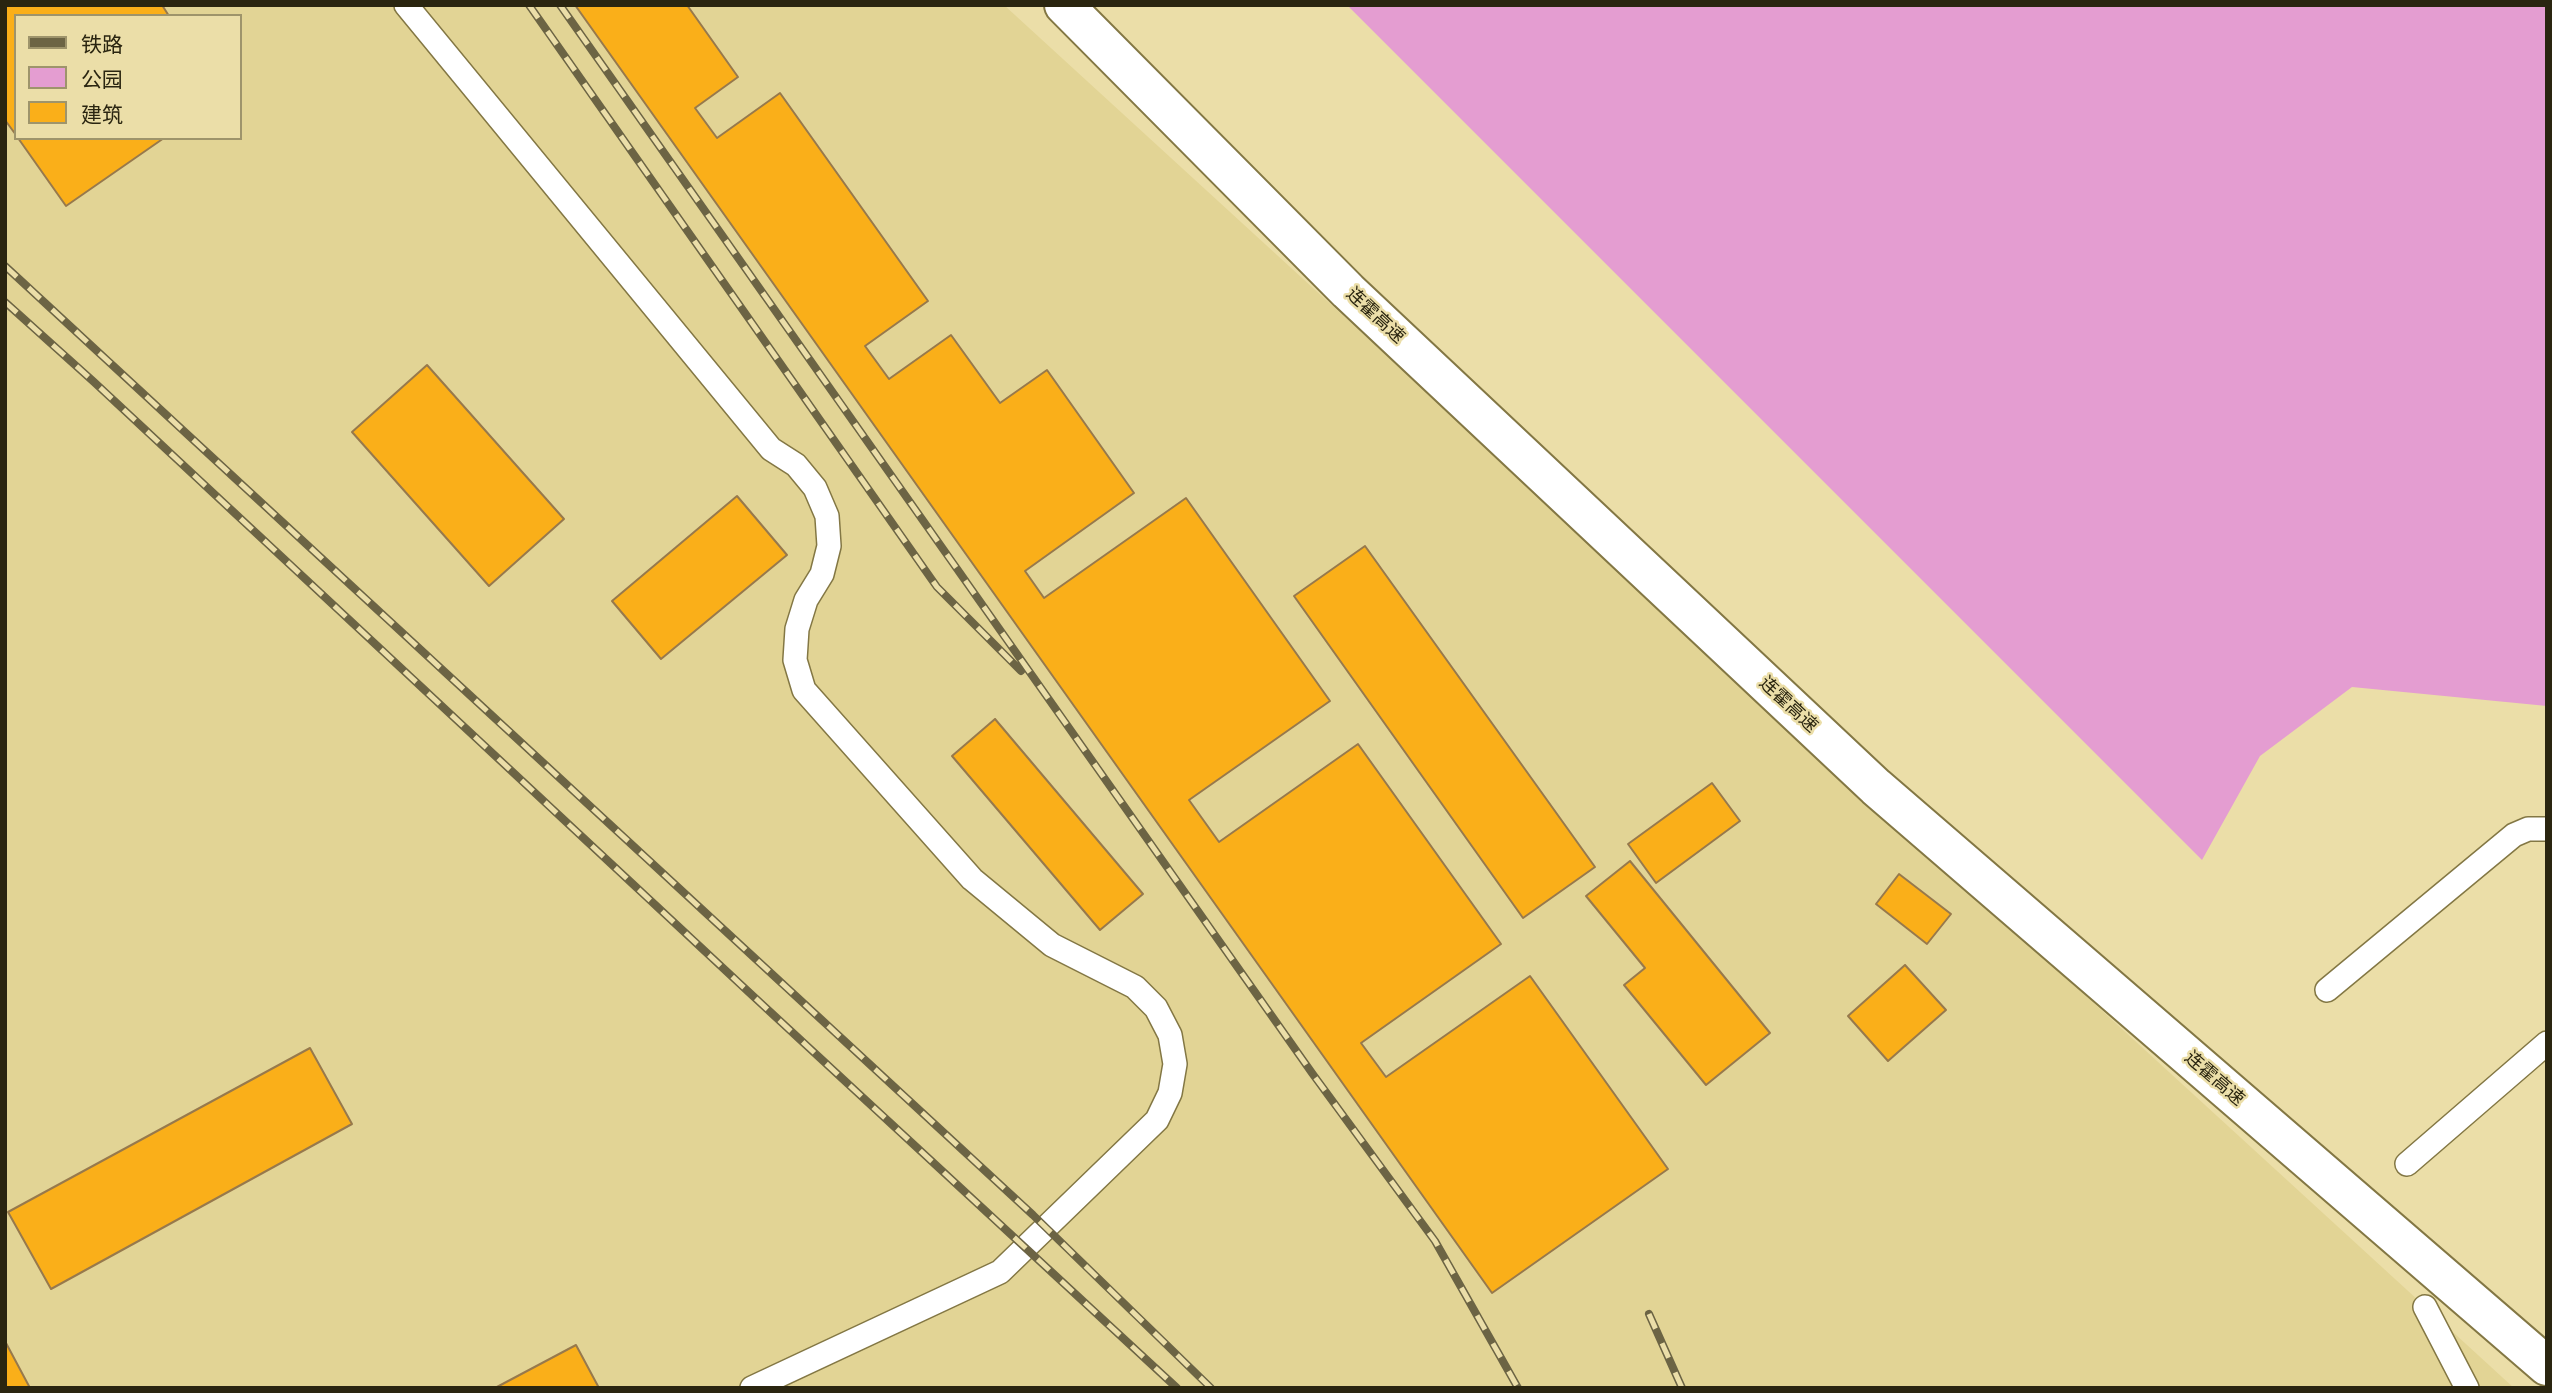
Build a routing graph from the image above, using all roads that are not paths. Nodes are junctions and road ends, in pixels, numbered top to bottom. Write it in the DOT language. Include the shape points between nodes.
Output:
graph roads {
  1 [pos="407,5"];
  2 [pos="1064,5"];
  3 [pos="2547,829"];
  4 [pos="2327,990"];
  5 [pos="2547,1043"];
  6 [pos="2407,1164"];
  7 [pos="2425,1307"];
  8 [pos="2547,1366"];
  9 [pos="752,1388"];
  10 [pos="2467,1388"];
  1 -- 9 [label="lane" via="771,449 796,465 815,488 827,516 829,545 822,575 806,600 797,629 796,660 804,690 972,879 1052,945 1135,987 1156,1008 1170,1035 1175,1064 1170,1093 1157,1120 1000,1272"];
  2 -- 8 [label="highway, 连霍高速" via="1348,291 1876,787"];
  3 -- 4 [label="lane" via="2514,835"];
  5 -- 6 [label="lane"];
  7 -- 10 [label="lane"];
}
